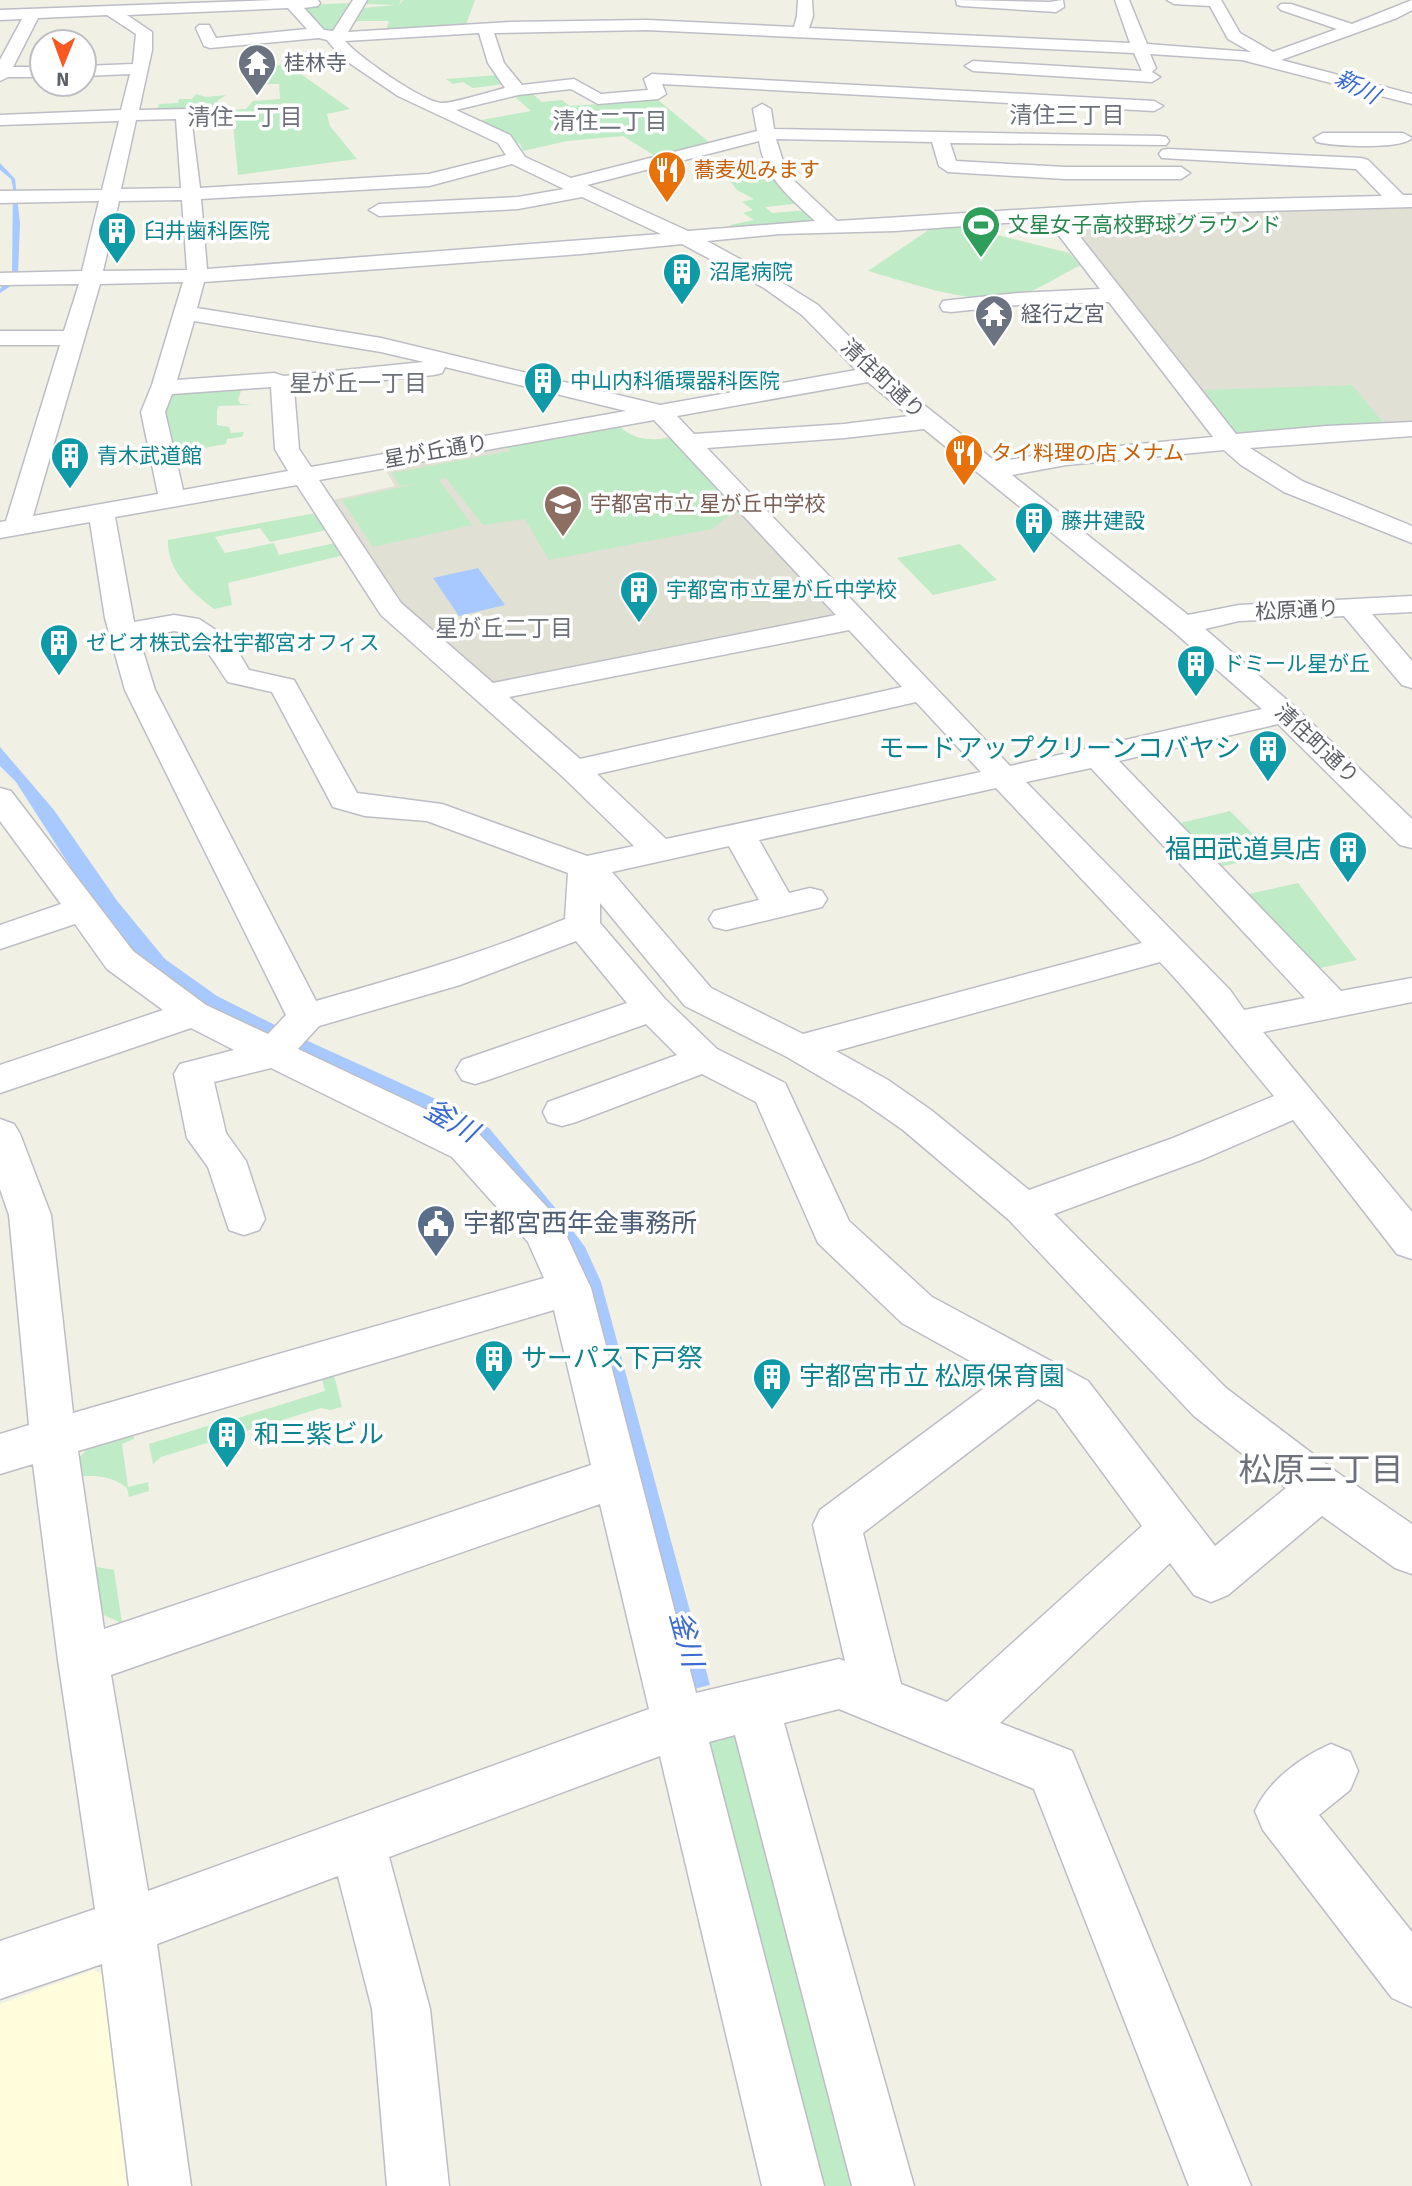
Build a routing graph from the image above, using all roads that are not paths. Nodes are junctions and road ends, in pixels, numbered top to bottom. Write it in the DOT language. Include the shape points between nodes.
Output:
graph roads {
  1 [pos="378,0"];
  2 [pos="805,0"];
  3 [pos="1056,0"];
  4 [pos="1122,0"];
  5 [pos="1174,0"];
  6 [pos="348,1"];
  7 [pos="1211,1"];
  8 [pos="289,2"];
  9 [pos="1412,4"];
  10 [pos="108,7"];
  11 [pos="651,7"];
  12 [pos="1286,7"];
  13 [pos="32,14"];
  14 [pos="0,15"];
  15 [pos="962,16"];
  16 [pos="307,20"];
  17 [pos="641,25"];
  18 [pos="697,26"];
  19 [pos="1351,29"];
  20 [pos="486,30"];
  21 [pos="793,31"];
  22 [pos="328,35"];
  23 [pos="631,45"];
  24 [pos="687,47"];
  25 [pos="1139,48"];
  26 [pos="7,54"];
  27 [pos="1266,59"];
  28 [pos="958,65"];
  29 [pos="141,69"];
  30 [pos="98,71"];
  31 [pos="28,73"];
  32 [pos="1,74"];
  33 [pos="1152,77"];
  34 [pos="759,88"];
  35 [pos="518,90"];
  36 [pos="1321,93"];
  37 [pos="1412,99"];
  38 [pos="1154,106"];
  39 [pos="439,109"];
  40 [pos="127,115"];
  41 [pos="0,120"];
  42 [pos="1379,125"];
  43 [pos="767,134"];
  44 [pos="939,137"];
  45 [pos="1301,138"];
  46 [pos="1166,139"];
  47 [pos="1407,141"];
  48 [pos="514,158"];
  49 [pos="1181,173"];
  50 [pos="370,184"];
  51 [pos="575,187"];
  52 [pos="191,194"];
  53 [pos="110,195"];
  54 [pos="4,197"];
  55 [pos="1405,201"];
  56 [pos="1203,206"];
  57 [pos="377,211"];
  58 [pos="1051,214"];
  59 [pos="832,227"];
  60 [pos="382,230"];
  61 [pos="682,236"];
  62 [pos="196,276"];
  63 [pos="90,278"];
  64 [pos="10,279"];
  65 [pos="1116,295"];
  66 [pos="951,306"];
  67 [pos="186,313"];
  68 [pos="21,317"];
  69 [pos="75,330"];
  70 [pos="0,338"];
  71 [pos="471,365"];
  72 [pos="872,374"];
  73 [pos="282,383"];
  74 [pos="163,388"];
  75 [pos="660,412"];
  76 [pos="929,421"];
  77 [pos="1412,429"];
  78 [pos="688,442"];
  79 [pos="1231,443"];
  80 [pos="990,471"];
  81 [pos="305,474"];
  82 [pos="172,498"];
  83 [pos="101,511"];
  84 [pos="8,528"];
  85 [pos="1412,535"];
  86 [pos="1412,604"];
  87 [pos="1351,607"];
  88 [pos="855,620"];
  89 [pos="1183,625"];
  90 [pos="123,633"];
  91 [pos="1407,667"];
  92 [pos="923,691"];
  93 [pos="487,693"];
  94 [pos="1284,713"];
  95 [pos="1098,757"];
  96 [pos="574,770"];
  97 [pos="1002,776"];
  98 [pos="5,814"];
  99 [pos="737,833"];
  100 [pos="1412,838"];
  101 [pos="658,850"];
  102 [pos="585,867"];
  103 [pos="83,909"];
  104 [pos="726,919"];
  105 [pos="582,925"];
  106 [pos="0,937"];
  107 [pos="1167,948"];
  108 [pos="1412,990"];
  109 [pos="1333,1006"];
  110 [pos="652,1008"];
  111 [pos="193,1014"];
  112 [pos="306,1017"];
  113 [pos="1235,1025"];
  114 [pos="800,1048"];
  115 [pos="271,1054"];
  116 [pos="704,1059"];
  117 [pos="475,1070"];
  118 [pos="0,1079"];
  119 [pos="1300,1101"];
  120 [pos="562,1112"];
  121 [pos="0,1134"];
  122 [pos="1023,1209"];
  123 [pos="244,1219"];
  124 [pos="1412,1242"];
  125 [pos="570,1289"];
  126 [pos="1036,1375"];
  127 [pos="53,1438"];
  128 [pos="0,1454"];
  129 [pos="618,1477"];
  130 [pos="1321,1488"];
  131 [pos="1173,1529"];
  132 [pos="1412,1552"];
  133 [pos="83,1660"];
  134 [pos="880,1701"];
  135 [pos="716,1714"];
  136 [pos="954,1730"];
  137 [pos="1331,1772"];
  138 [pos="357,1842"];
  139 [pos="126,1927"];
  140 [pos="0,1970"];
  141 [pos="1412,1978"];
  142 [pos="160,2186"];
  143 [pos="418,2186"];
  144 [pos="793,2186"];
  145 [pos="883,2186"];
  146 [pos="1220,2186"];
  1 -- 6 [label="street"];
  2 -- 21 [label="street" via="805,16"];
  3 -- 15 [label="street" via="1056,7"];
  4 -- 25 [label="street"];
  5 -- 7 [label="street"];
  6 -- 8 [label="street"];
  6 -- 22 [label="street"];
  7 -- 27 [label="street" via="1234,36"];
  8 -- 10 [label="street"];
  8 -- 16 [label="street, 清住町通り"];
  9 -- 19 [label="street"];
  10 -- 13 [label="street"];
  10 -- 29 [label="street" via="150,32"];
  11 -- 17 [label="street"];
  12 -- 19 [label="street"];
  13 -- 14 [label="street"];
  13 -- 26 [label="street"];
  15 -- 21 [label="street"];
  15 -- 25 [label="street"];
  16 -- 22 [label="street, 清住町通り"];
  16 -- 22 [label="street" via="198,28 210,43"];
  17 -- 18 [label="street"];
  17 -- 20 [label="street" via="511,20"];
  17 -- 23 [label="street"];
  18 -- 21 [label="street"];
  18 -- 24 [label="street"];
  19 -- 27 [label="street"];
  20 -- 22 [label="street"];
  20 -- 35 [label="street" via="505,81"];
  21 -- 34 [label="street"];
  22 -- 39 [label="street, 清住町通り" via="348,55"];
  25 -- 27 [label="street"];
  25 -- 33 [label="street"];
  26 -- 32 [label="street"];
  27 -- 36 [label="street"];
  27 -- 37 [label="street"];
  28 -- 33 [label="street"];
  29 -- 30 [label="street"];
  29 -- 40 [label="street"];
  31 -- 32 [label="street"];
  33 -- 38 [label="street"];
  34 -- 35 [label="street" via="598,99 574,84"];
  34 -- 38 [label="street"];
  34 -- 43 [label="street"];
  35 -- 39 [label="street"];
  38 -- 46 [label="street"];
  39 -- 48 [label="street, 清住町通り" via="503,139"];
  40 -- 41 [label="street"];
  40 -- 52 [label="street" via="184,113"];
  40 -- 53 [label="street"];
  42 -- 47 [label="street"];
  43 -- 44 [label="street"];
  43 -- 51 [label="street"];
  43 -- 59 [label="street" via="775,169"];
  44 -- 46 [label="street"];
  44 -- 49 [label="street" via="948,166"];
  45 -- 47 [label="street"];
  46 -- 49 [label="street"];
  46 -- 55 [label="street" via="1361,164"];
  48 -- 50 [label="street" via="429,180"];
  48 -- 51 [label="street, 清住町通り"];
  49 -- 56 [label="street"];
  50 -- 52 [label="street"];
  50 -- 57 [label="street"];
  51 -- 57 [label="street" via="517,203"];
  51 -- 61 [label="street, 清住町通り"];
  52 -- 53 [label="street"];
  52 -- 62 [label="street"];
  53 -- 54 [label="street"];
  53 -- 63 [label="street"];
  55 -- 56 [label="street"];
  56 -- 58 [label="street"];
  57 -- 60 [label="street"];
  58 -- 59 [label="street"];
  58 -- 65 [label="street"];
  59 -- 61 [label="street"];
  61 -- 62 [label="street" via="581,248"];
  61 -- 72 [label="street, 清住町通り" via="800,302"];
  62 -- 63 [label="street"];
  62 -- 67 [label="street"];
  63 -- 64 [label="street"];
  63 -- 69 [label="street"];
  65 -- 66 [label="street"];
  65 -- 79 [label="street"];
  67 -- 71 [label="street" via="330,335"];
  67 -- 74 [label="street"];
  68 -- 69 [label="street"];
  69 -- 70 [label="street"];
  69 -- 84 [label="street"];
  71 -- 73 [label="street"];
  71 -- 75 [label="street"];
  72 -- 75 [label="street, 星が丘通り"];
  72 -- 76 [label="street, 清住町通り"];
  73 -- 74 [label="street"];
  73 -- 81 [label="street" via="287,448"];
  74 -- 82 [label="street" via="153,412"];
  75 -- 78 [label="street"];
  75 -- 81 [label="street, 星が丘通り"];
  76 -- 78 [label="street"];
  76 -- 80 [label="street, 清住町通り"];
  77 -- 79 [label="street"];
  78 -- 88 [label="street"];
  79 -- 80 [label="street" via="1066,458"];
  79 -- 85 [label="street" via="1252,464 1309,494"];
  80 -- 89 [label="street, 清住町通り"];
  81 -- 82 [label="street, 星が丘通り"];
  81 -- 93 [label="street" via="346,545 391,609"];
  82 -- 83 [label="street, 星が丘通り"];
  83 -- 84 [label="street, 星が丘通り"];
  83 -- 90 [label="street"];
  86 -- 87 [label="street, 松原通り"];
  87 -- 89 [label="street, 松原通り" via="1239,613"];
  87 -- 91 [label="street"];
  88 -- 92 [label="street"];
  88 -- 93 [label="street"];
  89 -- 94 [label="street, 清住町通り"];
  90 -- 102 [label="street" via="174,623 188,625 221,646 238,676 285,686 344,800 431,811"];
  90 -- 112 [label="street" via="140,690"];
  92 -- 96 [label="street"];
  92 -- 97 [label="street"];
  93 -- 96 [label="street"];
  94 -- 95 [label="street"];
  94 -- 100 [label="street, 清住町通り"];
  95 -- 97 [label="street"];
  95 -- 109 [label="street"];
  96 -- 101 [label="street"];
  97 -- 99 [label="street"];
  97 -- 107 [label="street"];
  98 -- 103 [label="street"];
  99 -- 101 [label="street"];
  99 -- 104 [label="street" via="795,903"];
  101 -- 102 [label="street"];
  102 -- 105 [label="street"];
  102 -- 114 [label="street" via="698,997"];
  103 -- 106 [label="street"];
  103 -- 111 [label="street" via="120,960"];
  105 -- 110 [label="street"];
  105 -- 112 [label="street" via="447,976"];
  107 -- 113 [label="street" via="1217,999"];
  107 -- 114 [label="street"];
  108 -- 109 [label="street"];
  109 -- 113 [label="street"];
  110 -- 116 [label="street"];
  110 -- 117 [label="street"];
  111 -- 115 [label="street"];
  111 -- 118 [label="street"];
  112 -- 115 [label="street"];
  113 -- 119 [label="street"];
  114 -- 122 [label="street" via="917,1120"];
  115 -- 123 [label="street" via="193,1074 207,1138 226,1161"];
  115 -- 125 [label="street" via="466,1146 544,1232"];
  116 -- 120 [label="street"];
  116 -- 126 [label="street" via="771,1093 833,1231 917,1310"];
  119 -- 122 [label="street" via="1187,1149"];
  119 -- 124 [label="street"];
  121 -- 127 [label="street" via="30,1215"];
  122 -- 130 [label="street" via="1210,1402"];
  125 -- 127 [label="street"];
  125 -- 129 [label="street"];
  126 -- 131 [label="street" via="1072,1395"];
  126 -- 134 [label="street" via="837,1525"];
  127 -- 128 [label="street"];
  127 -- 133 [label="street"];
  129 -- 133 [label="street"];
  129 -- 135 [label="street"];
  130 -- 131 [label="street" via="1211,1579"];
  130 -- 132 [label="street"];
  131 -- 136 [label="street"];
  133 -- 139 [label="street"];
  134 -- 135 [label="street" via="839,1684"];
  134 -- 136 [label="street"];
  135 -- 138 [label="street"];
  135 -- 144 [label="street"];
  135 -- 145 [label="street"];
  136 -- 146 [label="street" via="1053,1770"];
  137 -- 141 [label="street" via="1282,1811"];
  138 -- 139 [label="street"];
  138 -- 143 [label="street" via="401,2009"];
  139 -- 140 [label="street"];
  139 -- 142 [label="street"];
}
